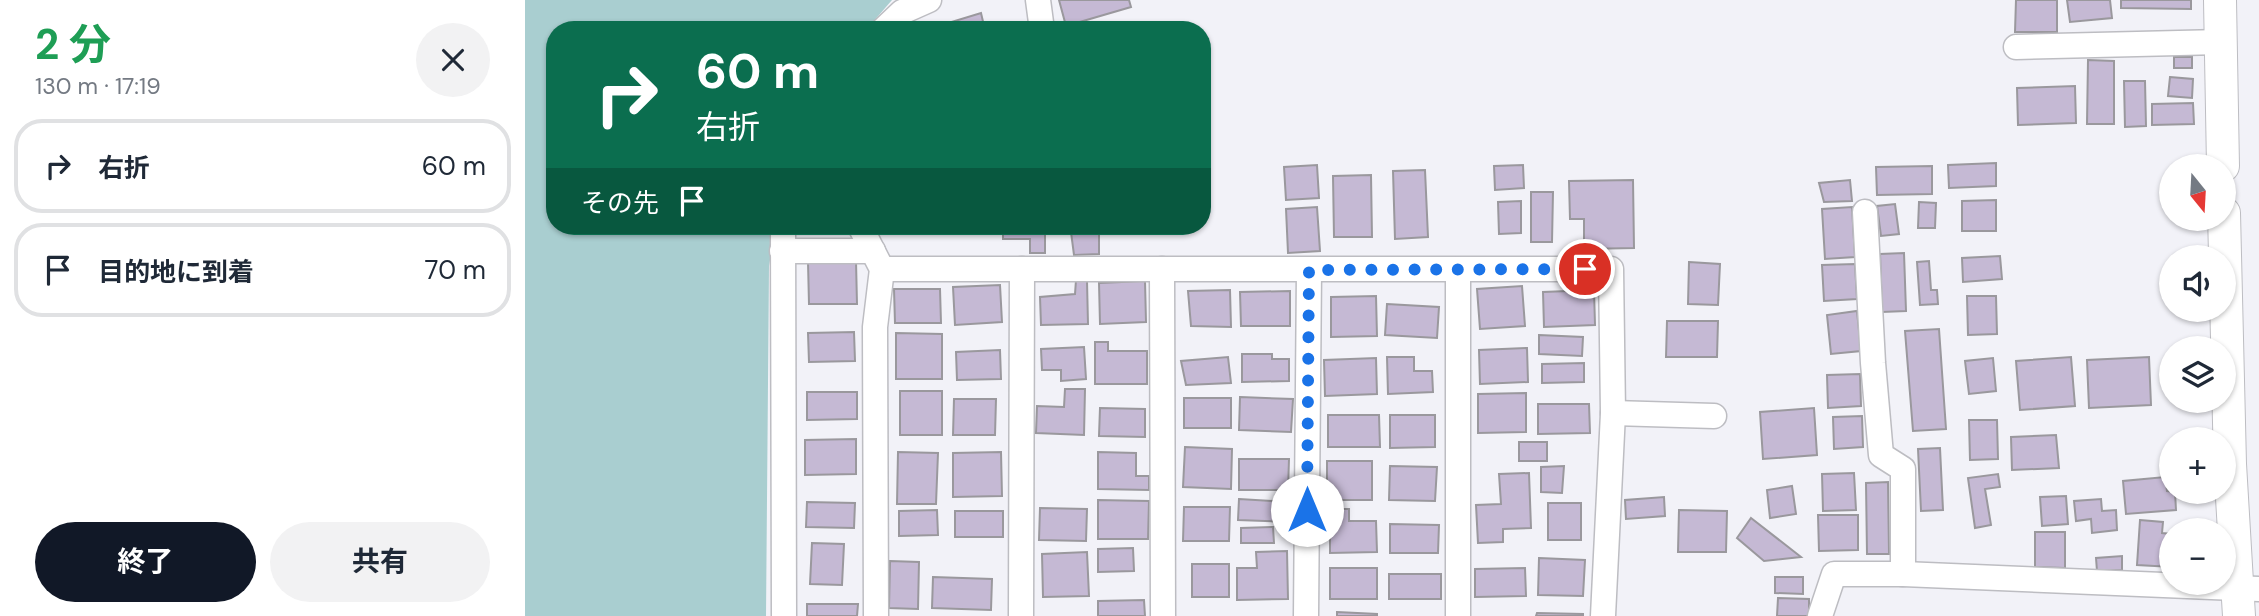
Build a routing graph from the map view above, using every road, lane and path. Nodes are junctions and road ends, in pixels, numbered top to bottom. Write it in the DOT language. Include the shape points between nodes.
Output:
graph roads {
  1 [pos="929,0"];
  2 [pos="1038,0"];
  3 [pos="2220,0"];
  4 [pos="892,21"];
  5 [pos="1041,21"];
  6 [pos="2221,42"];
  7 [pos="2017,47"];
  8 [pos="2223,154"];
  9 [pos="1865,212"];
  10 [pos="2224,231"];
  11 [pos="783,235"];
  12 [pos="864,235"];
  13 [pos="782,251"];
  14 [pos="877,260"];
  15 [pos="1022,269"];
  16 [pos="1162,269"];
  17 [pos="1309,270"];
  18 [pos="1458,270"];
  19 [pos="1613,413"];
  20 [pos="1714,416"];
  21 [pos="1903,574"];
  22 [pos="2245,598"];
  23 [pos="784,616"];
  24 [pos="876,616"];
  25 [pos="1021,616"];
  26 [pos="1163,616"];
  27 [pos="1306,616"];
  28 [pos="1458,616"];
  29 [pos="1603,616"];
  30 [pos="1820,616"];
  1 -- 4 [label="street"];
  2 -- 5 [label="street"];
  3 -- 6 [label="street"];
  6 -- 7 [label="street"];
  6 -- 8 [label="street"];
  9 -- 21 [label="street" via="1881,455 1903,469"];
  10 -- 22 [label="street" via="2230,464"];
  11 -- 13 [label="street"];
  12 -- 14 [label="street"];
  13 -- 14 [label="street"];
  13 -- 23 [label="street"];
  14 -- 15 [label="street"];
  14 -- 24 [label="street"];
  15 -- 16 [label="street"];
  15 -- 25 [label="street"];
  16 -- 17 [label="street"];
  16 -- 26 [label="street"];
  17 -- 18 [label="street"];
  17 -- 27 [label="street"];
  18 -- 19 [label="street" via="1611,269"];
  18 -- 28 [label="street"];
  19 -- 20 [label="street"];
  19 -- 29 [label="street"];
  21 -- 22 [label="street"];
  21 -- 30 [label="street" via="1834,575"];
}
